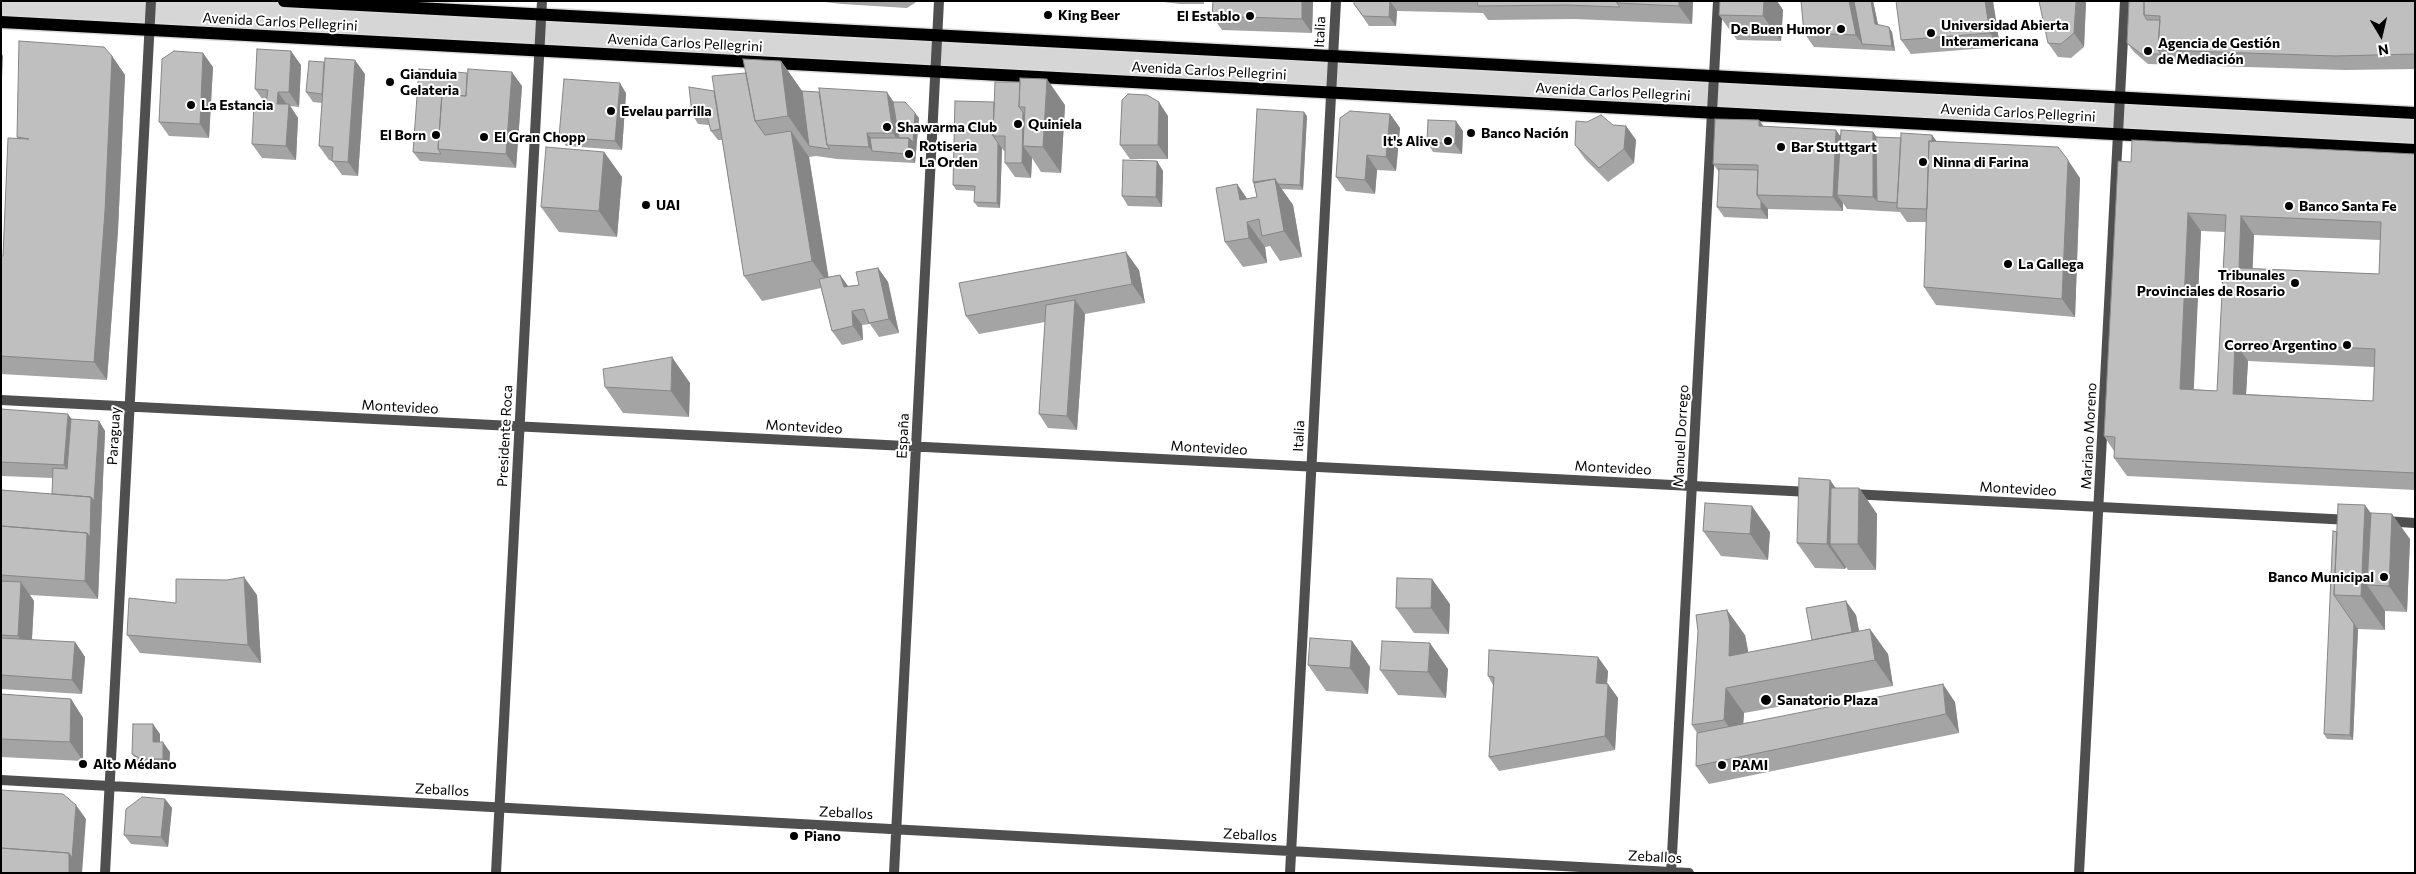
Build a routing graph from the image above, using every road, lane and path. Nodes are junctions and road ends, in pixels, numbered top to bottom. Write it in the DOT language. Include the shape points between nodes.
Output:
graph roads {
  1 [pos="151,1"];
  2 [pos="284,1"];
  3 [pos="542,1"];
  4 [pos="939,1"];
  5 [pos="1336,1"];
  6 [pos="1718,1"];
  7 [pos="2125,1"];
  8 [pos="541,15"];
  9 [pos="1,22"];
  10 [pos="150,30"];
  11 [pos="938,36"];
  12 [pos="539,51"];
  13 [pos="1333,56"];
  14 [pos="936,72"];
  15 [pos="1714,76"];
  16 [pos="1331,92"];
  17 [pos="2121,98"];
  18 [pos="1712,112"];
  19 [pos="2415,113"];
  20 [pos="2119,134"];
  21 [pos="2415,150"];
  22 [pos="1,400"];
  23 [pos="130,407"];
  24 [pos="519,427"];
  25 [pos="916,447"];
  26 [pos="1311,467"];
  27 [pos="1692,486"];
  28 [pos="1818,492"];
  29 [pos="1837,494"];
  30 [pos="2099,507"];
  31 [pos="2415,523"];
  32 [pos="1,780"];
  33 [pos="110,786"];
  34 [pos="499,807"];
  35 [pos="896,829"];
  36 [pos="1291,851"];
  37 [pos="1671,872"];
  38 [pos="105,873"];
  39 [pos="496,873"];
  40 [pos="894,873"];
  41 [pos="1290,873"];
  42 [pos="1689,873"];
  43 [pos="2079,873"];
  1 -- 10 [label="street, Paraguay"];
  2 -- 8 [label="main road, Avenida Carlos Pellegrini"];
  3 -- 8 [label="street, Presidente Roca"];
  4 -- 11 [label="street, España"];
  5 -- 13 [label="street, Italia"];
  6 -- 15 [label="street, Manuel Dorrego"];
  7 -- 17 [label="street, Mariano Moreno"];
  8 -- 11 [label="main road, Avenida Carlos Pellegrini"];
  8 -- 12 [label="street, Presidente Roca"];
  9 -- 10 [label="main road, Avenida Carlos Pellegrini"];
  10 -- 12 [label="main road, Avenida Carlos Pellegrini"];
  10 -- 23 [label="street, Paraguay"];
  11 -- 13 [label="main road, Avenida Carlos Pellegrini"];
  11 -- 14 [label="street, España"];
  12 -- 14 [label="main road, Avenida Carlos Pellegrini"];
  12 -- 24 [label="street, Presidente Roca"];
  13 -- 15 [label="main road, Avenida Carlos Pellegrini"];
  13 -- 16 [label="street, Italia"];
  14 -- 16 [label="main road, Avenida Carlos Pellegrini"];
  14 -- 25 [label="street, España"];
  15 -- 17 [label="main road, Avenida Carlos Pellegrini"];
  15 -- 18 [label="street, Manuel Dorrego"];
  16 -- 18 [label="main road, Avenida Carlos Pellegrini"];
  16 -- 26 [label="street, Italia"];
  17 -- 19 [label="main road, Avenida Carlos Pellegrini"];
  17 -- 20 [label="street, Mariano Moreno"];
  18 -- 20 [label="main road, Avenida Carlos Pellegrini"];
  18 -- 27 [label="street, Manuel Dorrego"];
  20 -- 21 [label="main road, Avenida Carlos Pellegrini"];
  20 -- 30 [label="street, Mariano Moreno"];
  22 -- 23 [label="street, Montevideo"];
  23 -- 24 [label="street, Montevideo"];
  23 -- 33 [label="street, Paraguay"];
  24 -- 25 [label="street, Montevideo"];
  24 -- 34 [label="street, Presidente Roca"];
  25 -- 26 [label="street, Montevideo"];
  25 -- 35 [label="street, España"];
  26 -- 27 [label="street, Montevideo"];
  26 -- 36 [label="street, Italia"];
  27 -- 28 [label="street, Montevideo"];
  27 -- 37 [label="street, Manuel Dorrego"];
  29 -- 30 [label="street, Montevideo"];
  30 -- 31 [label="street, Montevideo"];
  30 -- 43 [label="street, Mariano Moreno"];
  32 -- 33 [label="street, Zeballos"];
  33 -- 34 [label="street, Zeballos"];
  33 -- 38 [label="street, Paraguay"];
  34 -- 35 [label="street, Zeballos"];
  34 -- 39 [label="street, Presidente Roca"];
  35 -- 36 [label="street, Zeballos"];
  35 -- 40 [label="street, España"];
  36 -- 37 [label="street, Zeballos"];
  36 -- 41 [label="street, Italia"];
  37 -- 42 [label="street, Zeballos"];
}
